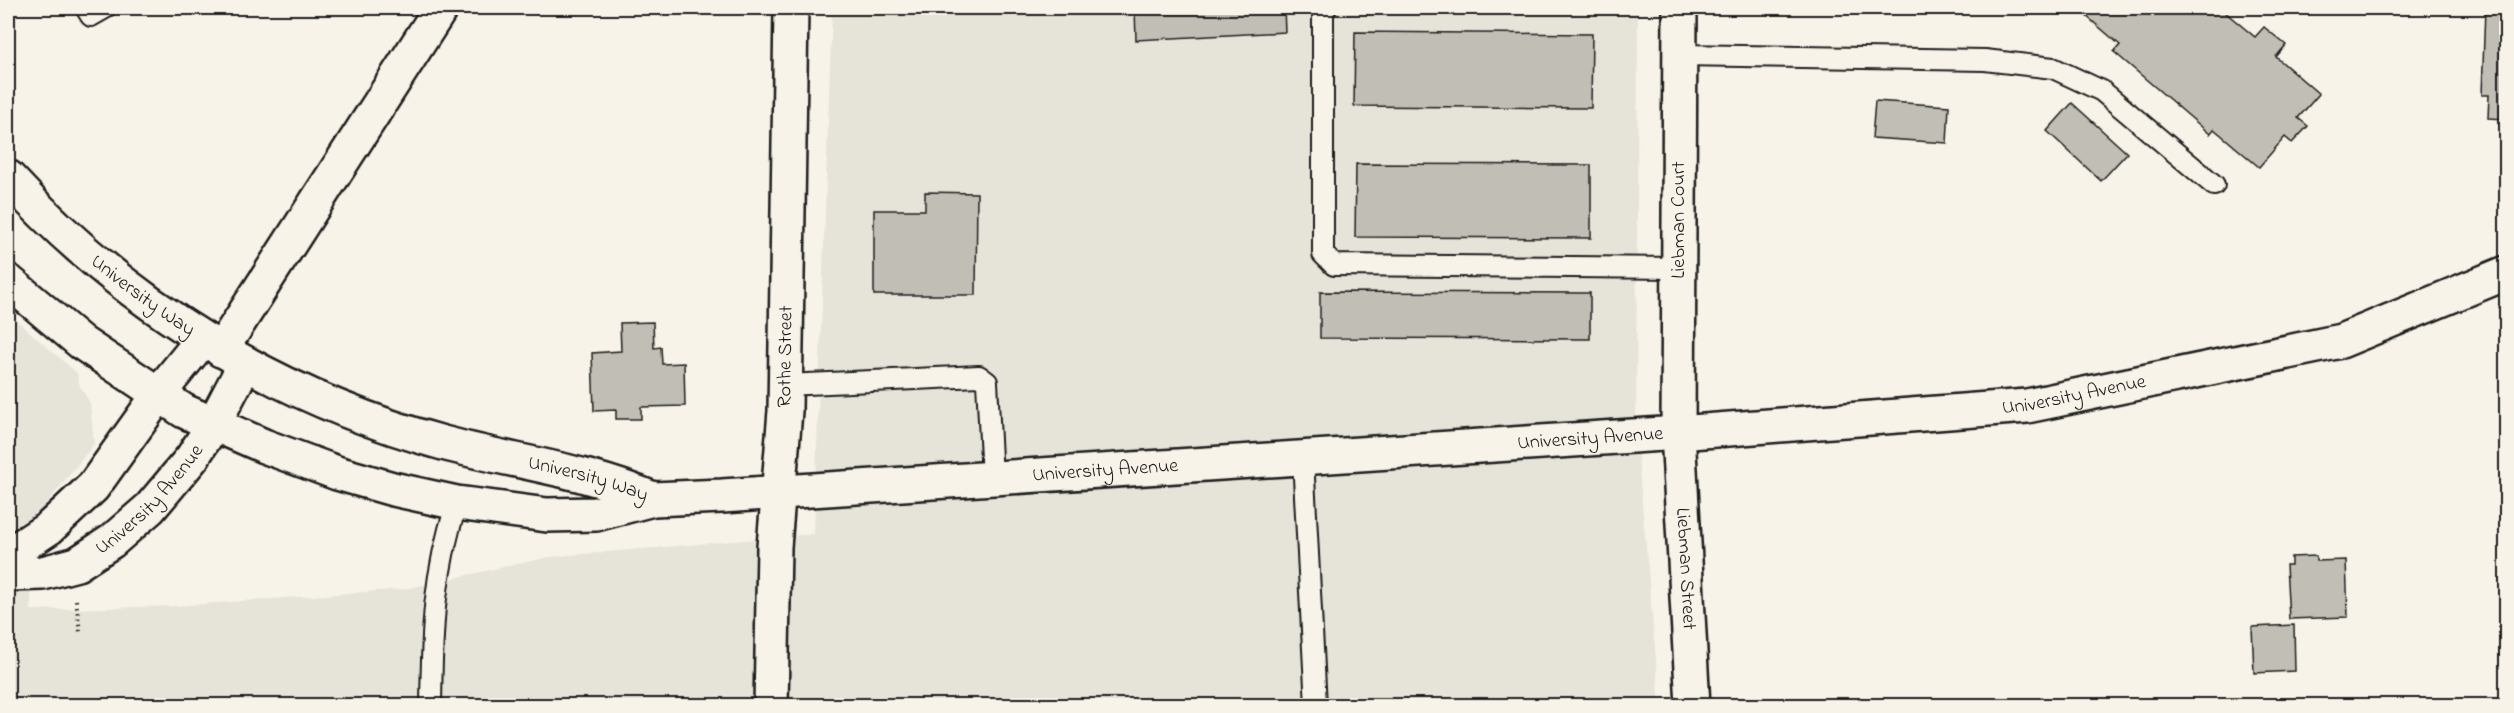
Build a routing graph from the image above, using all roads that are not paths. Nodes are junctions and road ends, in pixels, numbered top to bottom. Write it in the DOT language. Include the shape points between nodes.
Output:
graph roads {
  1 [pos="86,8"];
  2 [pos="105,8"];
  3 [pos="441,8"];
  4 [pos="791,8"];
  5 [pos="1326,8"];
  6 [pos="1680,8"];
  7 [pos="1680,55"];
  8 [pos="8,177"];
  9 [pos="2214,185"];
  10 [pos="1679,268"];
  11 [pos="2506,273"];
  12 [pos="8,281"];
  13 [pos="223,351"];
  14 [pos="786,385"];
  15 [pos="158,395"];
  16 [pos="213,425"];
  17 [pos="1678,433"];
  18 [pos="1303,458"];
  19 [pos="992,478"];
  20 [pos="778,493"];
  21 [pos="653,499"];
  22 [pos="457,503"];
  23 [pos="8,555"];
  24 [pos="8,574"];
  25 [pos="431,705"];
  26 [pos="771,705"];
  27 [pos="1316,705"];
  28 [pos="1693,705"];
  1 -- 2 [label="lane" via="91,16"];
  3 -- 13 [label="main road"];
  4 -- 14 [label="main road, Rothe Street"];
  5 -- 10 [label="lane" via="1323,254 1334,265"];
  6 -- 7 [label="main road, Liebman Court"];
  7 -- 9 [label="lane" via="1985,60 2054,68 2102,91"];
  7 -- 10 [label="main road, Liebman Court"];
  8 -- 13 [label="main road, University Way" via="116,279"];
  10 -- 17 [label="main road, Liebman Court"];
  11 -- 17 [label="main road, University Avenue" via="2341,342 2026,406"];
  12 -- 15 [label="main road, University Way" via="82,343"];
  13 -- 15 [label="main road"];
  13 -- 16 [label="main road, University Avenue"];
  13 -- 21 [label="main road, University Way" via="303,393 385,425 444,443 595,478"];
  14 -- 19 [label="lane" via="979,376 987,382"];
  14 -- 20 [label="main road, Rothe Street"];
  15 -- 16 [label="main road, University Way"];
  15 -- 23 [label="main road" via="81,499 49,528"];
  16 -- 22 [label="main road, University Way" via="337,473"];
  16 -- 24 [label="main road, University Avenue" via="167,491 112,541 65,568"];
  17 -- 18 [label="main road, University Avenue"];
  17 -- 28 [label="main road, Liebman Street"];
  18 -- 19 [label="main road, University Avenue"];
  18 -- 27 [label="lane"];
  19 -- 20 [label="main road, University Avenue"];
  20 -- 21 [label="main road, University Avenue"];
  20 -- 26 [label="main road, Rothe Street"];
  21 -- 22 [label="main road, University Way" via="611,511 564,515 519,513"];
  22 -- 25 [label="lane" via="436,586"];
}
